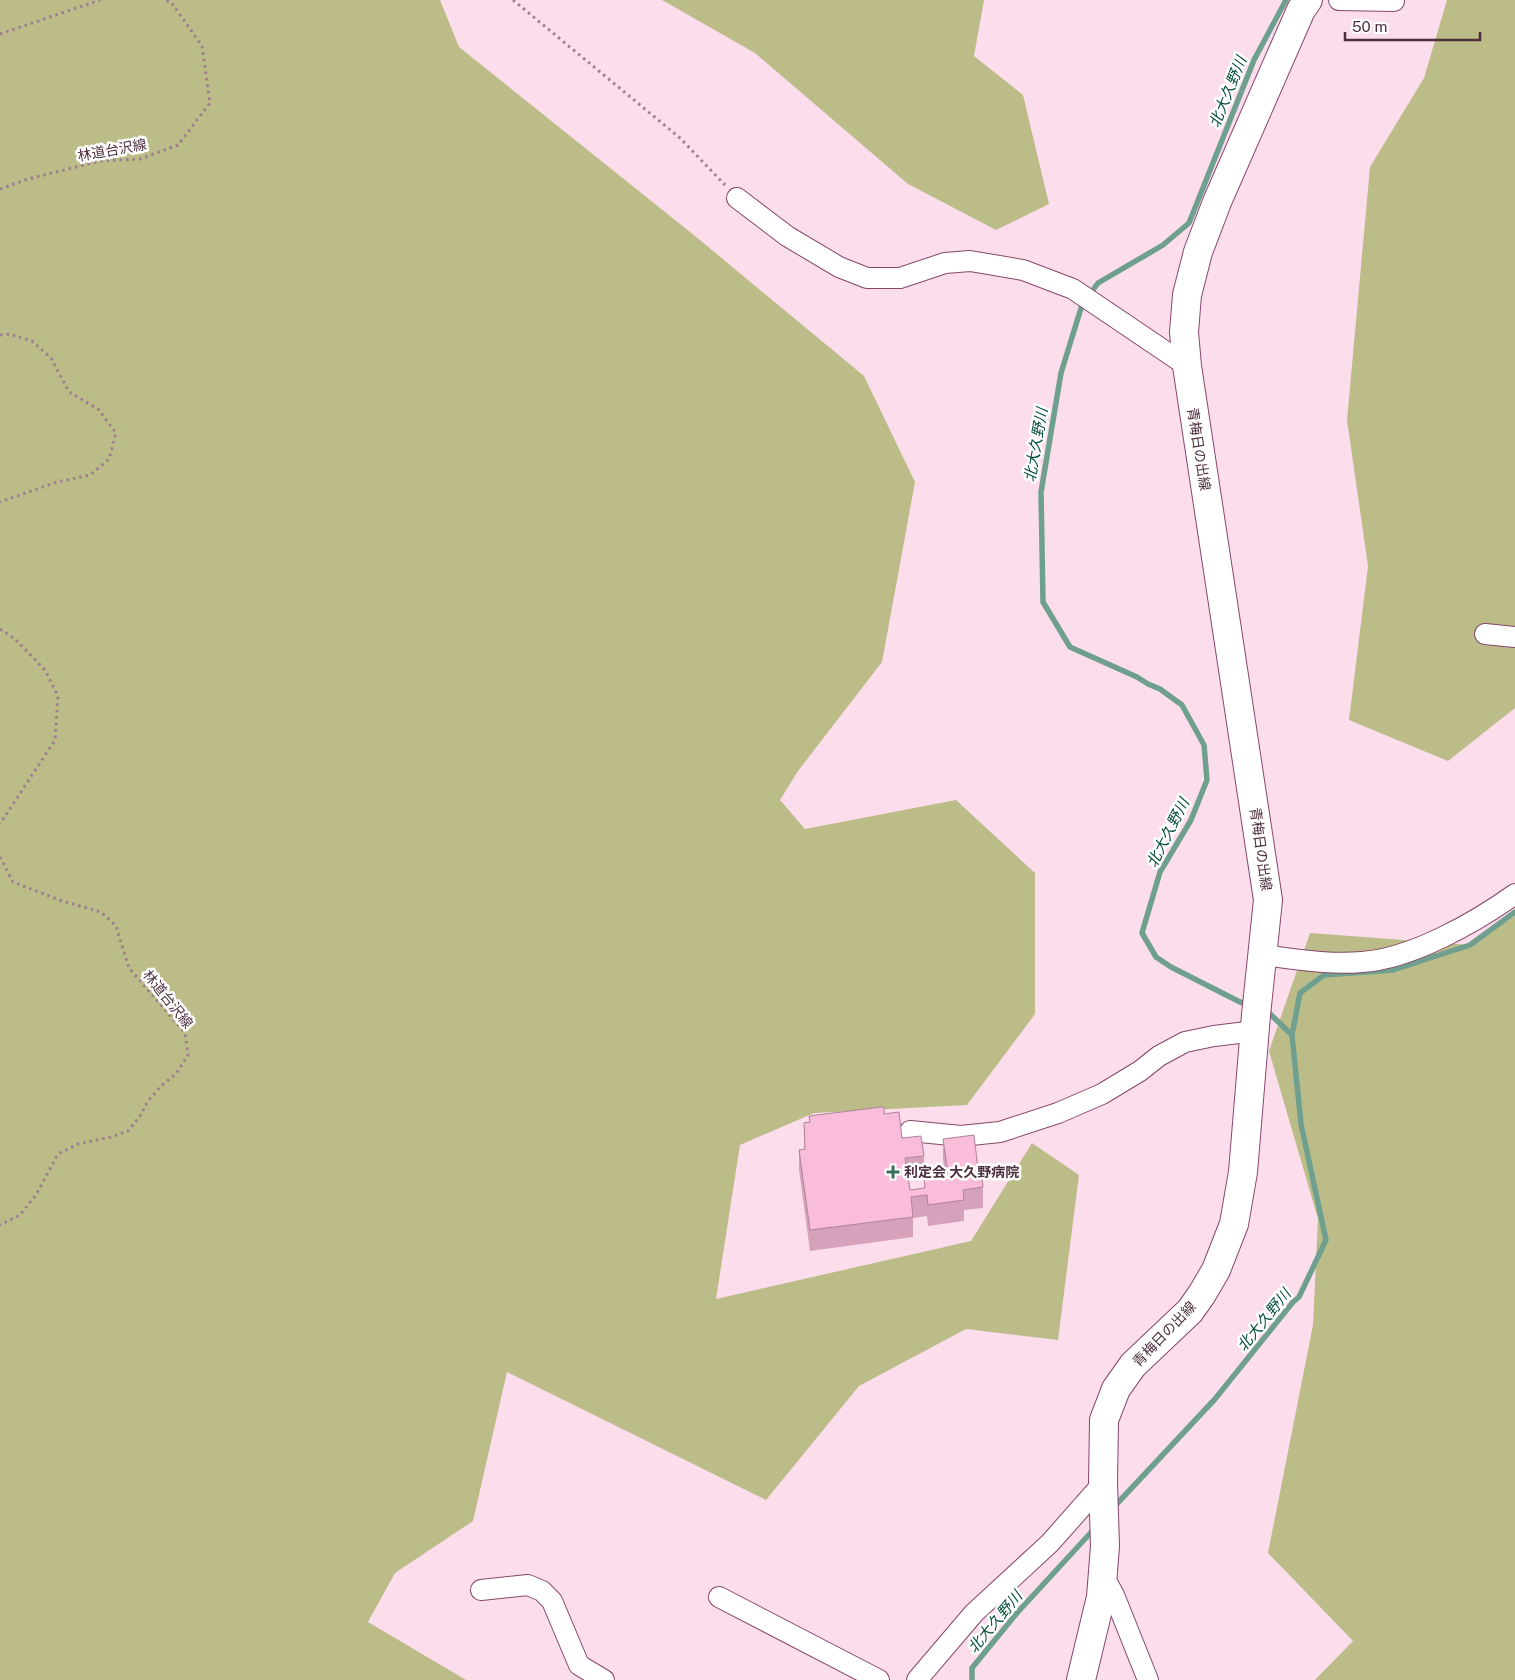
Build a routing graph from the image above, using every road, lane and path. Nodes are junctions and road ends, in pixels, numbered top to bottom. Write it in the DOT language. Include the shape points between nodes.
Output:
graph roads {
  1 [pos="100,0"];
  2 [pos="163,0"];
  3 [pos="514,0"];
  4 [pos="1308,0"];
  5 [pos="1339,0"];
  6 [pos="1394,1"];
  7 [pos="0,34"];
  8 [pos="0,189"];
  9 [pos="737,198"];
  10 [pos="0,335"];
  11 [pos="1186,366"];
  12 [pos="0,502"];
  13 [pos="0,629"];
  14 [pos="1486,634"];
  15 [pos="1515,637"];
  16 [pos="0,824"];
  17 [pos="0,857"];
  18 [pos="1515,894"];
  19 [pos="1263,955"];
  20 [pos="1256,1013"];
  21 [pos="910,1130"];
  22 [pos="0,1225"];
  23 [pos="1103,1493"];
  24 [pos="1103,1575"];
  25 [pos="481,1590"];
  26 [pos="718,1597"];
  27 [pos="604,1680"];
  28 [pos="879,1680"];
  29 [pos="917,1680"];
  30 [pos="1082,1680"];
  31 [pos="1148,1680"];
  1 -- 7 [label="path"];
  2 -- 8 [label="path, 林道台沢線" via="171,2 202,46 210,103 178,145 140,159 100,162"];
  3 -- 9 [label="path" via="680,138"];
  4 -- 11 [label="main road, 青梅日の出線" via="1217,202 1198,252 1187,294"];
  5 -- 6 [label="street"];
  9 -- 11 [label="street" via="787,236 839,267 867,278 900,278 945,263 970,261 1023,270 1077,292"];
  10 -- 12 [label="path" via="9,334 32,341 52,358 69,392 98,409 116,433 109,459 90,475"];
  11 -- 19 [label="main road, 青梅日の出線" via="1268,900"];
  13 -- 16 [label="path" via="15,639 45,670 58,696 55,740"];
  14 -- 15 [label="street"];
  17 -- 22 [label="path, 林道台沢線" via="13,882 62,902 101,912 116,926 129,968 185,1033 188,1055 176,1074 148,1100 128,1131 78,1144 58,1154 36,1195 20,1215"];
  18 -- 19 [label="street" via="1480,918 1418,948 1393,956 1363,962 1324,962"];
  19 -- 20 [label="main road, 青梅日の出線"];
  20 -- 21 [label="street" via="1214,1036 1185,1042 1102,1094 1058,1113 1000,1132 961,1136"];
  20 -- 23 [label="main road, 青梅日の出線" via="1243,1172 1234,1224 1216,1270 1190,1311 1133,1365 1116,1389 1104,1420"];
  23 -- 24 [label="main road, 青梅日の出線"];
  23 -- 29 [label="street" via="974,1613"];
  24 -- 30 [label="main road, 青梅日の出線"];
  24 -- 31 [label="street"];
  25 -- 27 [label="street" via="528,1585 542,1591 552,1601 579,1665"];
  26 -- 28 [label="street"];
}
